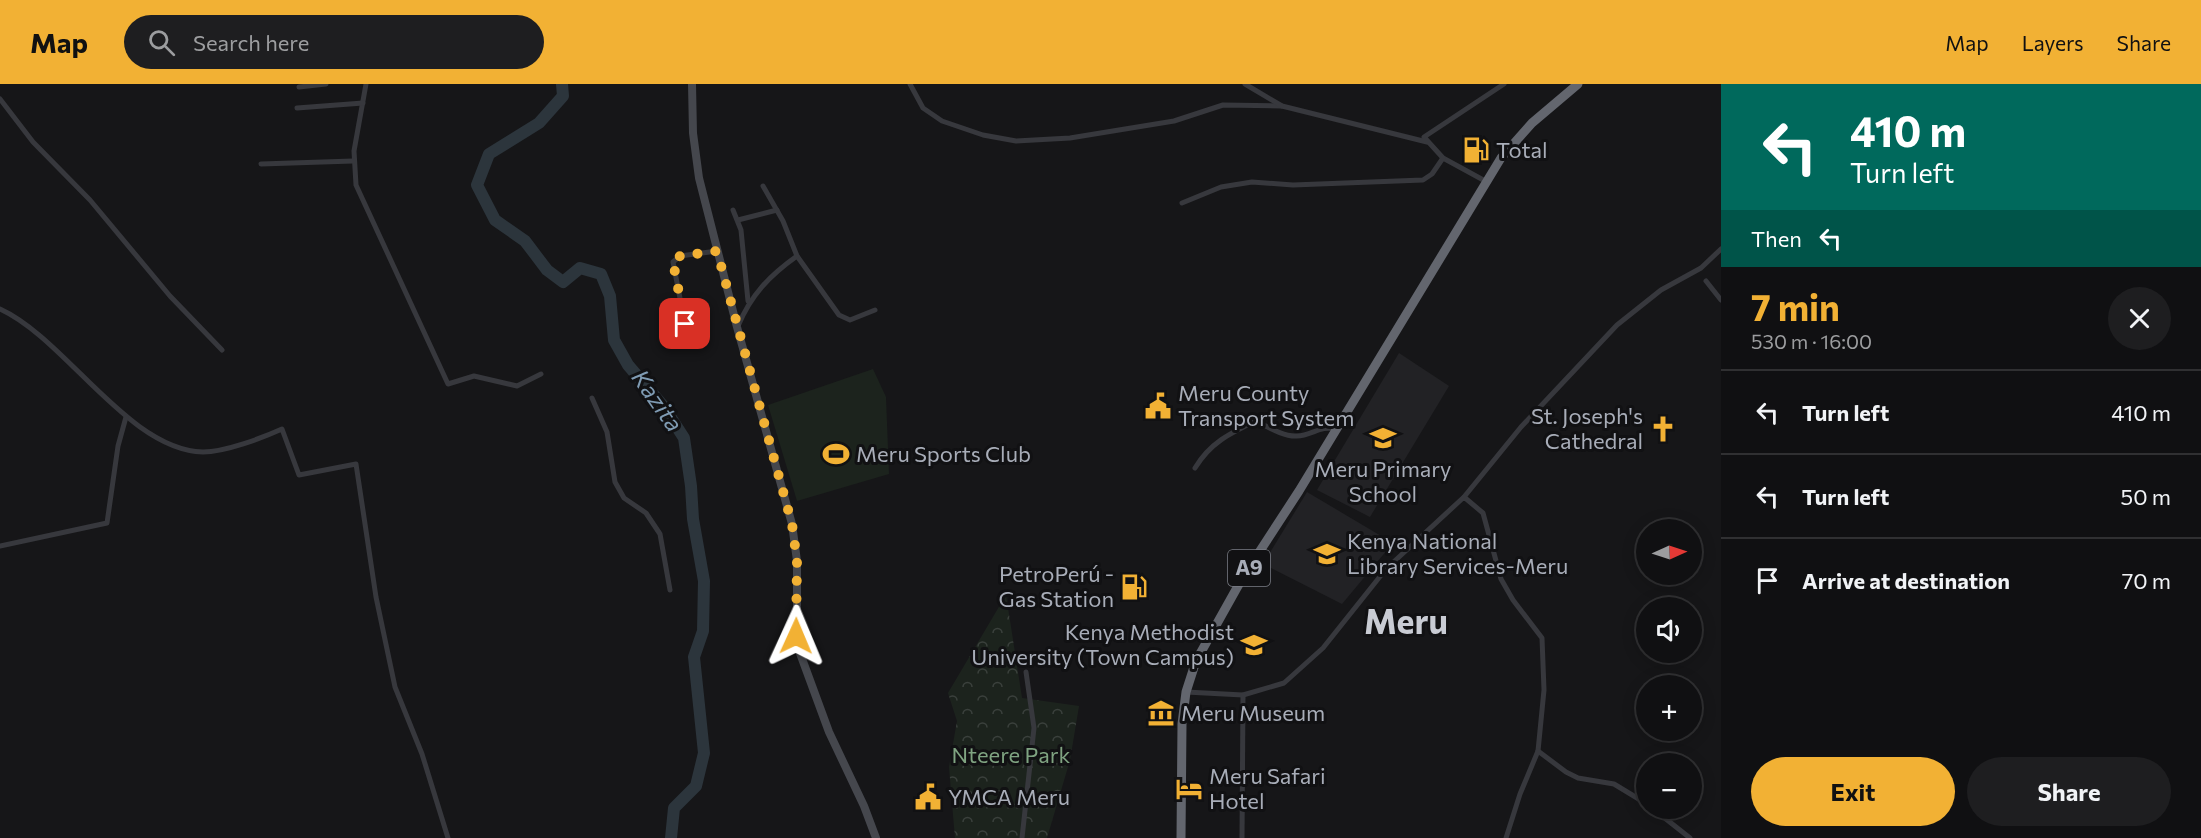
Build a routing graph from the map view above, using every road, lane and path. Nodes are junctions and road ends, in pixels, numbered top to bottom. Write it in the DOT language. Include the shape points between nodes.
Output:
graph roads {
  1 [pos="326,84"];
  2 [pos="366,84"];
  3 [pos="692,84"];
  4 [pos="910,84"];
  5 [pos="1245,84"];
  6 [pos="1504,84"];
  7 [pos="1578,84"];
  8 [pos="299,87"];
  9 [pos="0,99"];
  10 [pos="363,102"];
  11 [pos="1282,106"];
  12 [pos="297,108"];
  13 [pos="1425,140"];
  14 [pos="1443,158"];
  15 [pos="353,161"];
  16 [pos="261,165"];
  17 [pos="1486,182"];
  18 [pos="763,186"];
  19 [pos="1182,203"];
  20 [pos="733,210"];
  21 [pos="777,210"];
  22 [pos="738,220"];
  23 [pos="1721,249"];
  24 [pos="717,251"];
  25 [pos="797,256"];
  26 [pos="1706,281"];
  27 [pos="1721,300"];
  28 [pos="748,301"];
  29 [pos="0,309"];
  30 [pos="875,310"];
  31 [pos="685,324"];
  32 [pos="737,327"];
  33 [pos="222,350"];
  34 [pos="541,374"];
  35 [pos="592,398"];
  36 [pos="126,417"];
  37 [pos="1335,429"];
  38 [pos="1195,468"];
  39 [pos="1464,497"];
  40 [pos="0,546"];
  41 [pos="670,590"];
  42 [pos="1026,672"];
  43 [pos="1186,692"];
  44 [pos="1243,695"];
  45 [pos="1538,751"];
  46 [pos="1636,797"];
  47 [pos="1666,819"];
  48 [pos="448,838"];
  49 [pos="876,838"];
  50 [pos="1022,838"];
  51 [pos="1181,838"];
  52 [pos="1242,838"];
  53 [pos="1506,838"];
  54 [pos="1690,838"];
  1 -- 8 [label="street"];
  2 -- 10 [label="street"];
  3 -- 24 [label="street" via="696,159"];
  4 -- 11 [label="street" via="923,108 942,121 1016,141 1070,138 1174,121 1223,105"];
  5 -- 11 [label="street"];
  6 -- 13 [label="street"];
  7 -- 17 [label="highway, A9" via="1513,141"];
  9 -- 33 [label="street" via="33,142 90,200 170,296"];
  10 -- 12 [label="street"];
  10 -- 15 [label="street"];
  11 -- 13 [label="street"];
  13 -- 14 [label="street"];
  14 -- 17 [label="street"];
  14 -- 19 [label="street" via="1423,180 1252,182 1221,187"];
  15 -- 16 [label="street"];
  15 -- 34 [label="street" via="356,185 448,384 474,376 517,386"];
  17 -- 37 [label="highway, A9"];
  18 -- 21 [label="street"];
  20 -- 22 [label="street"];
  21 -- 22 [label="street"];
  21 -- 25 [label="street"];
  22 -- 28 [label="street"];
  23 -- 39 [label="street" via="1701,268 1661,290 1617,325 1521,426"];
  24 -- 31 [label="street" via="680,256 673,262"];
  24 -- 32 [label="street"];
  25 -- 28 [label="street"];
  25 -- 30 [label="street" via="839,315 850,320"];
  26 -- 27 [label="street"];
  28 -- 32 [label="street"];
  29 -- 36 [label="street" via="16,316 44,339"];
  32 -- 49 [label="street" via="792,524 797,561 797,645 829,732"];
  35 -- 41 [label="street" via="607,432 615,482 624,498 646,513 660,534"];
  36 -- 40 [label="street" via="107,523"];
  36 -- 48 [label="street" via="170,443 204,452 282,429 299,475 356,465 376,597 395,687 422,754"];
  37 -- 38 [label="street" via="1291,436 1256,421 1215,443"];
  37 -- 43 [label="highway, A9" via="1209,636"];
  39 -- 44 [label="street" via="1386,569 1301,670 1284,683"];
  39 -- 45 [label="street" via="1483,513 1501,579 1542,639 1544,690"];
  42 -- 50 [label="street" via="1034,728"];
  43 -- 44 [label="street"];
  43 -- 51 [label="highway, A9"];
  44 -- 52 [label="street"];
  45 -- 46 [label="street" via="1578,778 1622,787"];
  45 -- 53 [label="street"];
  47 -- 54 [label="street"];
}
